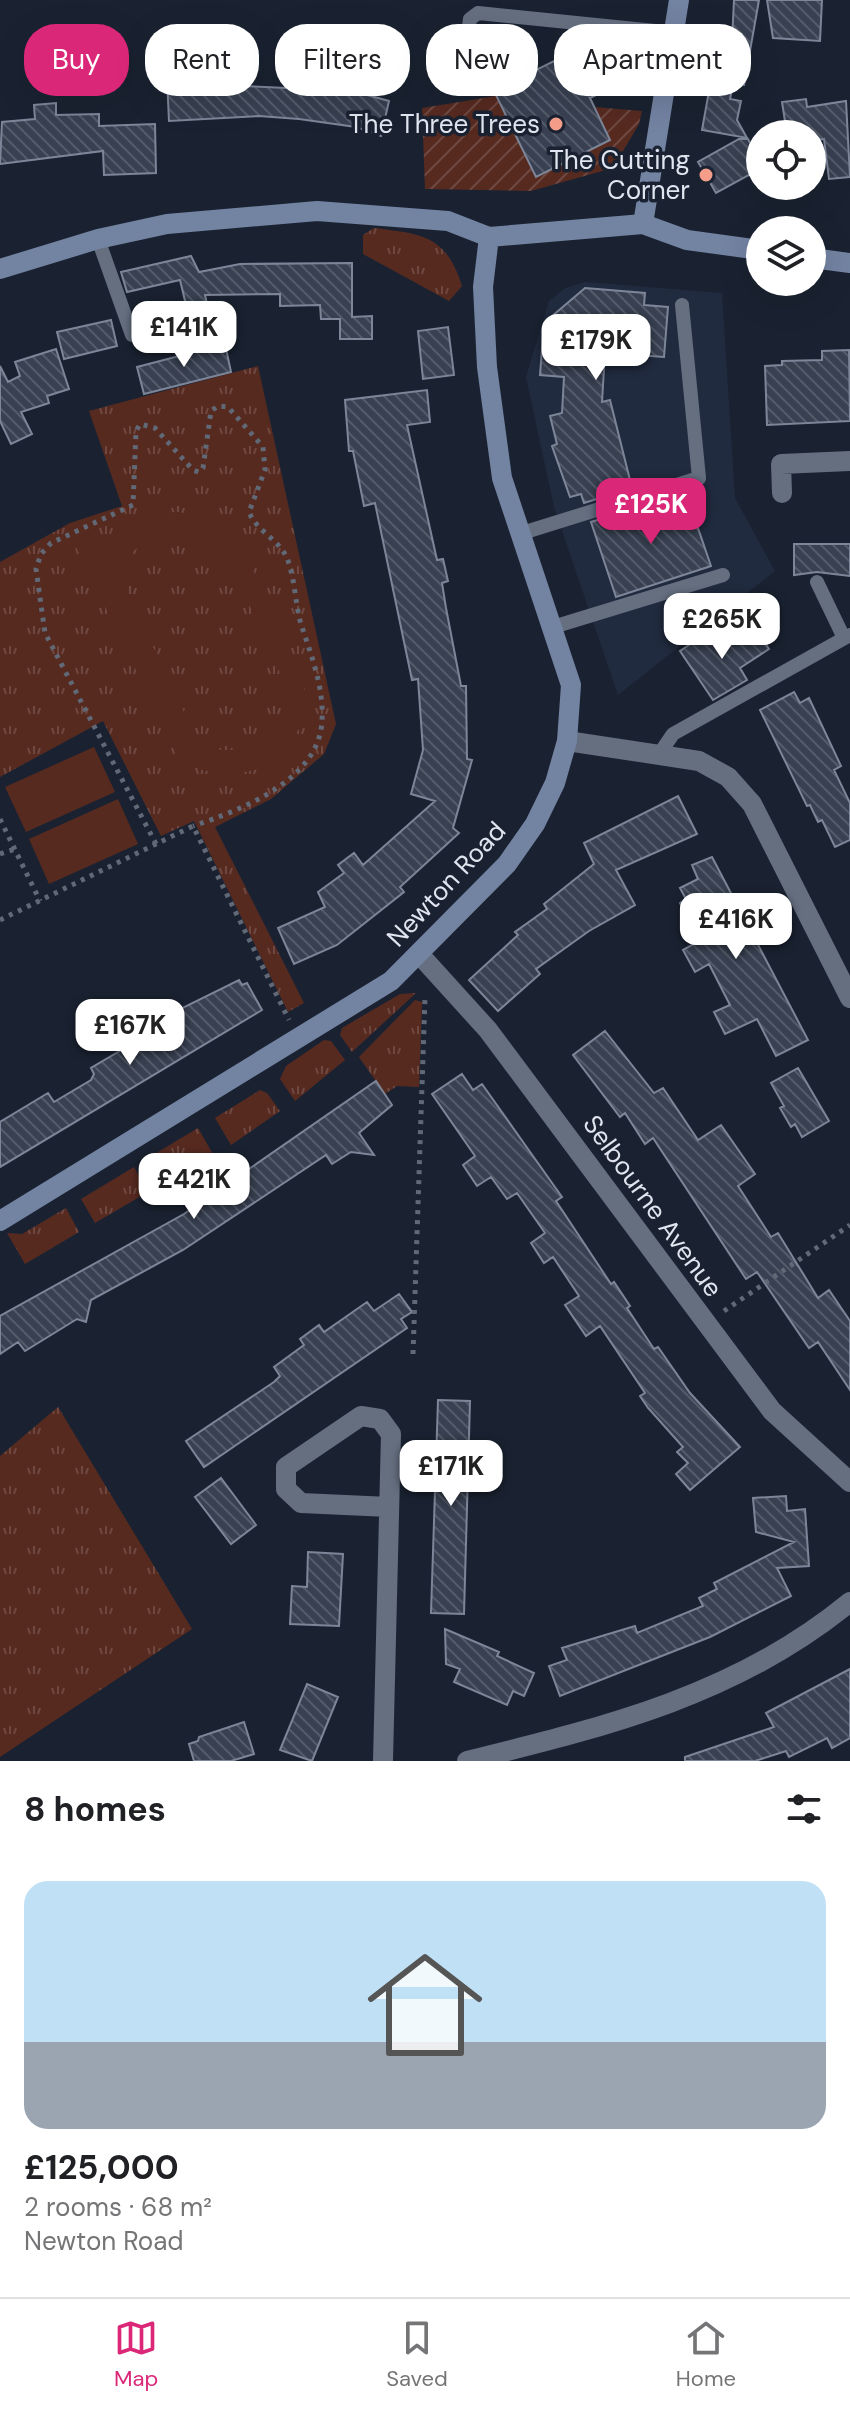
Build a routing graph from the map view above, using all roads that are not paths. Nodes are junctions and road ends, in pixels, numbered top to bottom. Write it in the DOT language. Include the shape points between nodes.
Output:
graph roads {
  1 [pos="679,0"];
  2 [pos="469,24"];
  3 [pos="586,24"];
  4 [pos="676,24"];
  5 [pos="664,96"];
  6 [pos="643,224"];
  7 [pos="489,237"];
  8 [pos="98,239"];
  9 [pos="746,248"];
  10 [pos="826,260"];
  11 [pos="850,263"];
  12 [pos="0,269"];
  13 [pos="682,305"];
  14 [pos="170,325"];
  15 [pos="850,461"];
  16 [pos="782,493"];
  17 [pos="519,534"];
  18 [pos="723,575"];
  19 [pos="817,582"];
  20 [pos="553,627"];
  21 [pos="846,635"];
  22 [pos="567,741"];
  23 [pos="660,753"];
  24 [pos="420,955"];
  25 [pos="850,998"];
  26 [pos="0,1221"];
  27 [pos="850,1482"];
  28 [pos="389,1507"];
  29 [pos="850,1602"];
  30 [pos="383,1761"];
  31 [pos="467,1761"];
  1 -- 4 [label="street"];
  2 -- 3 [label="lane" via="478,13"];
  5 -- 6 [label="street"];
  6 -- 7 [label="street"];
  6 -- 9 [label="street" via="687,240"];
  7 -- 8 [label="street" via="448,221 317,211 167,224"];
  7 -- 17 [label="street, Newton Road" via="483,287 487,367 502,478"];
  8 -- 12 [label="street"];
  8 -- 14 [label="lane" via="132,335"];
  10 -- 11 [label="street"];
  13 -- 17 [label="lane" via="699,478"];
  15 -- 16 [label="street" via="781,464"];
  17 -- 20 [label="street, Newton Road"];
  18 -- 20 [label="lane"];
  19 -- 21 [label="lane"];
  20 -- 22 [label="street, Newton Road" via="571,685"];
  21 -- 23 [label="lane" via="673,734"];
  22 -- 23 [label="street"];
  22 -- 24 [label="street, Newton Road" via="535,824 507,864"];
  23 -- 25 [label="street" via="699,761 728,777 752,804"];
  24 -- 26 [label="street, Newton Road" via="349,1009"];
  24 -- 27 [label="street, Selbourne Avenue" via="488,1030 772,1411"];
  28 -- 28 [label="street" via="391,1434 380,1419 361,1416 286,1467 286,1489 301,1503"];
  28 -- 30 [label="street"];
  29 -- 31 [label="street" via="753,1666 682,1700 605,1727"];
}
